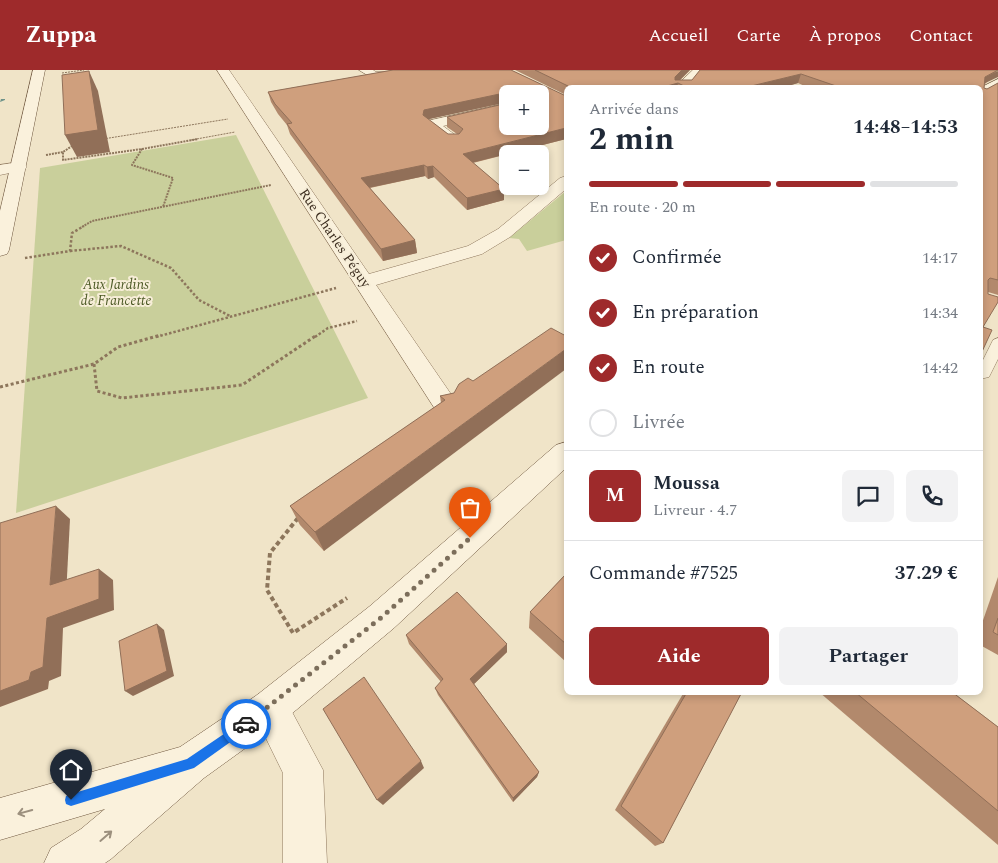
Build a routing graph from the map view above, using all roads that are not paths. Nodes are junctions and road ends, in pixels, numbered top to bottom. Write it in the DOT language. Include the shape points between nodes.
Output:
graph roads {
  1 [pos="40,70"];
  2 [pos="223,70"];
  3 [pos="365,70"];
  4 [pos="408,70"];
  5 [pos="700,70"];
  6 [pos="998,83"];
  7 [pos="683,85"];
  8 [pos="983,91"];
  9 [pos="499,109"];
  10 [pos="455,140"];
  11 [pos="18,167"];
  12 [pos="0,170"];
  13 [pos="564,183"];
  14 [pos="0,250"];
  15 [pos="364,282"];
  16 [pos="998,343"];
  17 [pos="983,373"];
  18 [pos="446,406"];
  19 [pos="564,454"];
  20 [pos="270,708"];
  21 [pos="190,764"];
  22 [pos="0,819"];
  23 [pos="66,863"];
  24 [pos="305,863"];
  1 -- 11 [label="street"];
  2 -- 15 [label="street, Rue Charles Péguy"];
  3 -- 4 [label="street" via="374,76"];
  5 -- 7 [label="street"];
  6 -- 8 [label="street"];
  9 -- 10 [label="street" via="432,124"];
  11 -- 12 [label="street"];
  11 -- 14 [label="street"];
  13 -- 15 [label="street" via="490,243 476,250"];
  15 -- 18 [label="street, Rue Charles Péguy"];
  16 -- 17 [label="lane"];
  19 -- 20 [label="street" via="382,617"];
  20 -- 21 [label="street"];
  20 -- 24 [label="street" via="302,770"];
  21 -- 22 [label="street, one-way"];
  23 -- 21 [label="street, one-way" via="96,844"];
}
